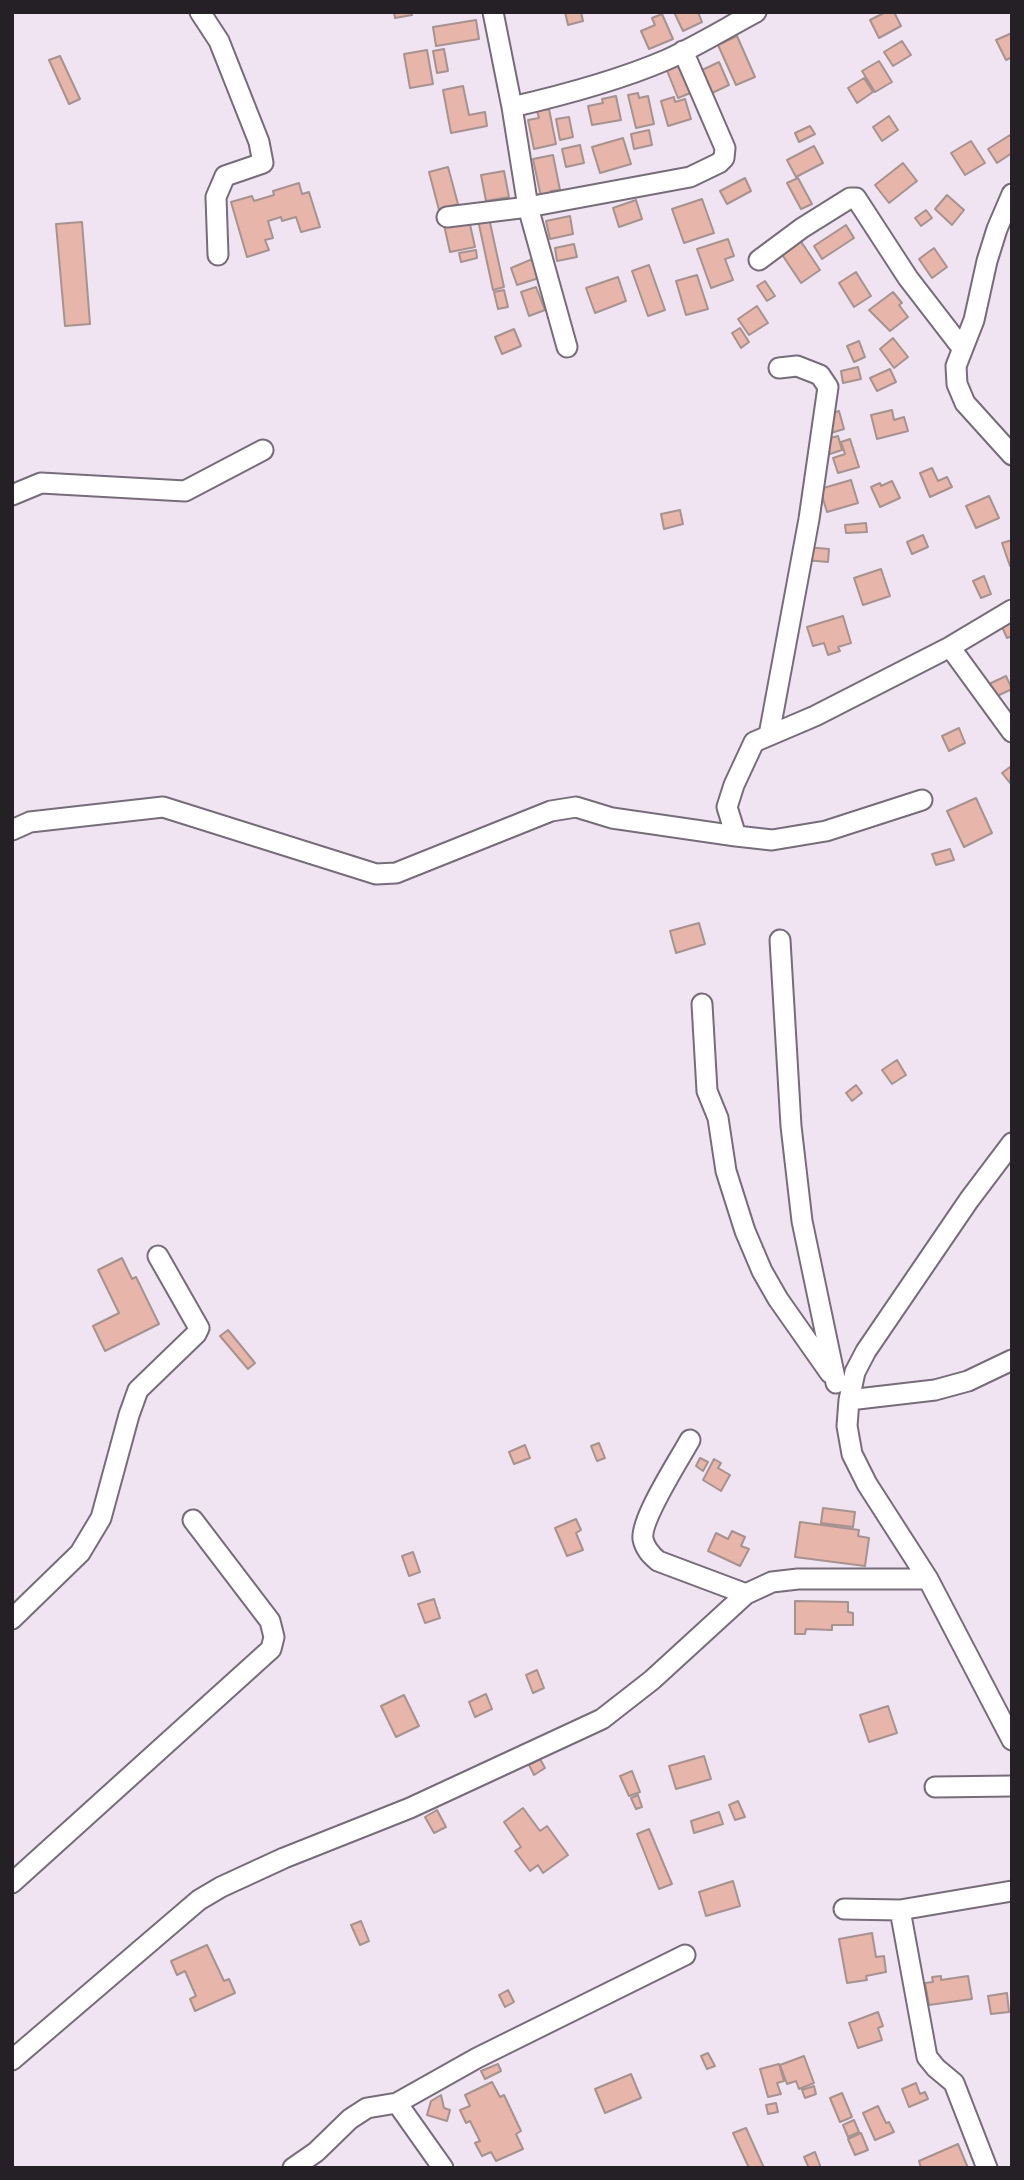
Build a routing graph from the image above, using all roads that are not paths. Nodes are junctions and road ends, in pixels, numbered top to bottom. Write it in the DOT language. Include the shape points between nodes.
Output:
graph roads {
  1 [pos="200,12"];
  2 [pos="493,12"];
  3 [pos="756,12"];
  4 [pos="683,51"];
  5 [pos="512,107"];
  6 [pos="1012,194"];
  7 [pos="528,207"];
  8 [pos="447,217"];
  9 [pos="218,255"];
  10 [pos="759,260"];
  11 [pos="568,346"];
  12 [pos="962,348"];
  13 [pos="779,368"];
  14 [pos="263,450"];
  15 [pos="1012,455"];
  16 [pos="12,495"];
  17 [pos="1012,610"];
  18 [pos="950,647"];
  19 [pos="1012,732"];
  20 [pos="769,735"];
  21 [pos="922,800"];
  22 [pos="12,830"];
  23 [pos="736,836"];
  24 [pos="780,940"];
  25 [pos="702,1004"];
  26 [pos="1012,1143"];
  27 [pos="158,1256"];
  28 [pos="1012,1360"];
  29 [pos="836,1383"];
  30 [pos="849,1400"];
  31 [pos="690,1440"];
  32 [pos="192,1520"];
  33 [pos="928,1579"];
  34 [pos="746,1594"];
  35 [pos="12,1619"];
  36 [pos="1012,1740"];
  37 [pos="1012,1786"];
  38 [pos="935,1787"];
  39 [pos="12,1883"];
  40 [pos="1012,1891"];
  41 [pos="844,1909"];
  42 [pos="900,1910"];
  43 [pos="685,1955"];
  44 [pos="12,2060"];
  45 [pos="397,2103"];
  46 [pos="293,2168"];
  47 [pos="443,2168"];
  48 [pos="987,2168"];
  1 -- 9 [label="street" via="219,41 263,163 225,176 216,197"];
  2 -- 5 [label="street"];
  3 -- 4 [label="street"];
  4 -- 5 [label="street" via="613,80"];
  4 -- 7 [label="street" via="725,148 724,158 690,177"];
  5 -- 7 [label="street"];
  6 -- 12 [label="street"];
  7 -- 8 [label="street"];
  7 -- 11 [label="street"];
  10 -- 12 [label="street" via="802,228 856,198 908,278"];
  12 -- 15 [label="street" via="957,384 965,403"];
  13 -- 20 [label="street" via="797,366 820,375 828,387"];
  14 -- 16 [label="street" via="185,491 41,483"];
  17 -- 18 [label="street"];
  18 -- 19 [label="street"];
  18 -- 20 [label="street"];
  20 -- 23 [label="street" via="754,742 734,785 727,807"];
  21 -- 23 [label="street" via="826,831 772,840"];
  22 -- 23 [label="street" via="30,822 163,807 376,874 396,873 551,811 576,807 612,818"];
  24 -- 29 [label="street" via="791,1126 802,1221"];
  25 -- 29 [label="street" via="707,1091 718,1118 726,1171 745,1231 773,1290"];
  26 -- 30 [label="street" via="866,1351 855,1372"];
  27 -- 35 [label="street" via="199,1328 138,1390 101,1518 80,1553"];
  28 -- 30 [label="street" via="968,1381 935,1390"];
  29 -- 30 [label="street"];
  30 -- 33 [label="street" via="852,1454"];
  31 -- 34 [label="street" via="648,1517 643,1537 648,1552 658,1561"];
  32 -- 39 [label="street" via="270,1621 271,1649"];
  33 -- 34 [label="street" via="797,1579 772,1582"];
  33 -- 36 [label="street"];
  34 -- 44 [label="street" via="602,1720 410,1808 284,1858 199,1900"];
  37 -- 38 [label="street"];
  40 -- 42 [label="street"];
  41 -- 42 [label="street"];
  42 -- 48 [label="street" via="927,2057 954,2083"];
  43 -- 45 [label="street"];
  45 -- 46 [label="street" via="367,2108"];
  45 -- 47 [label="street"];
}
